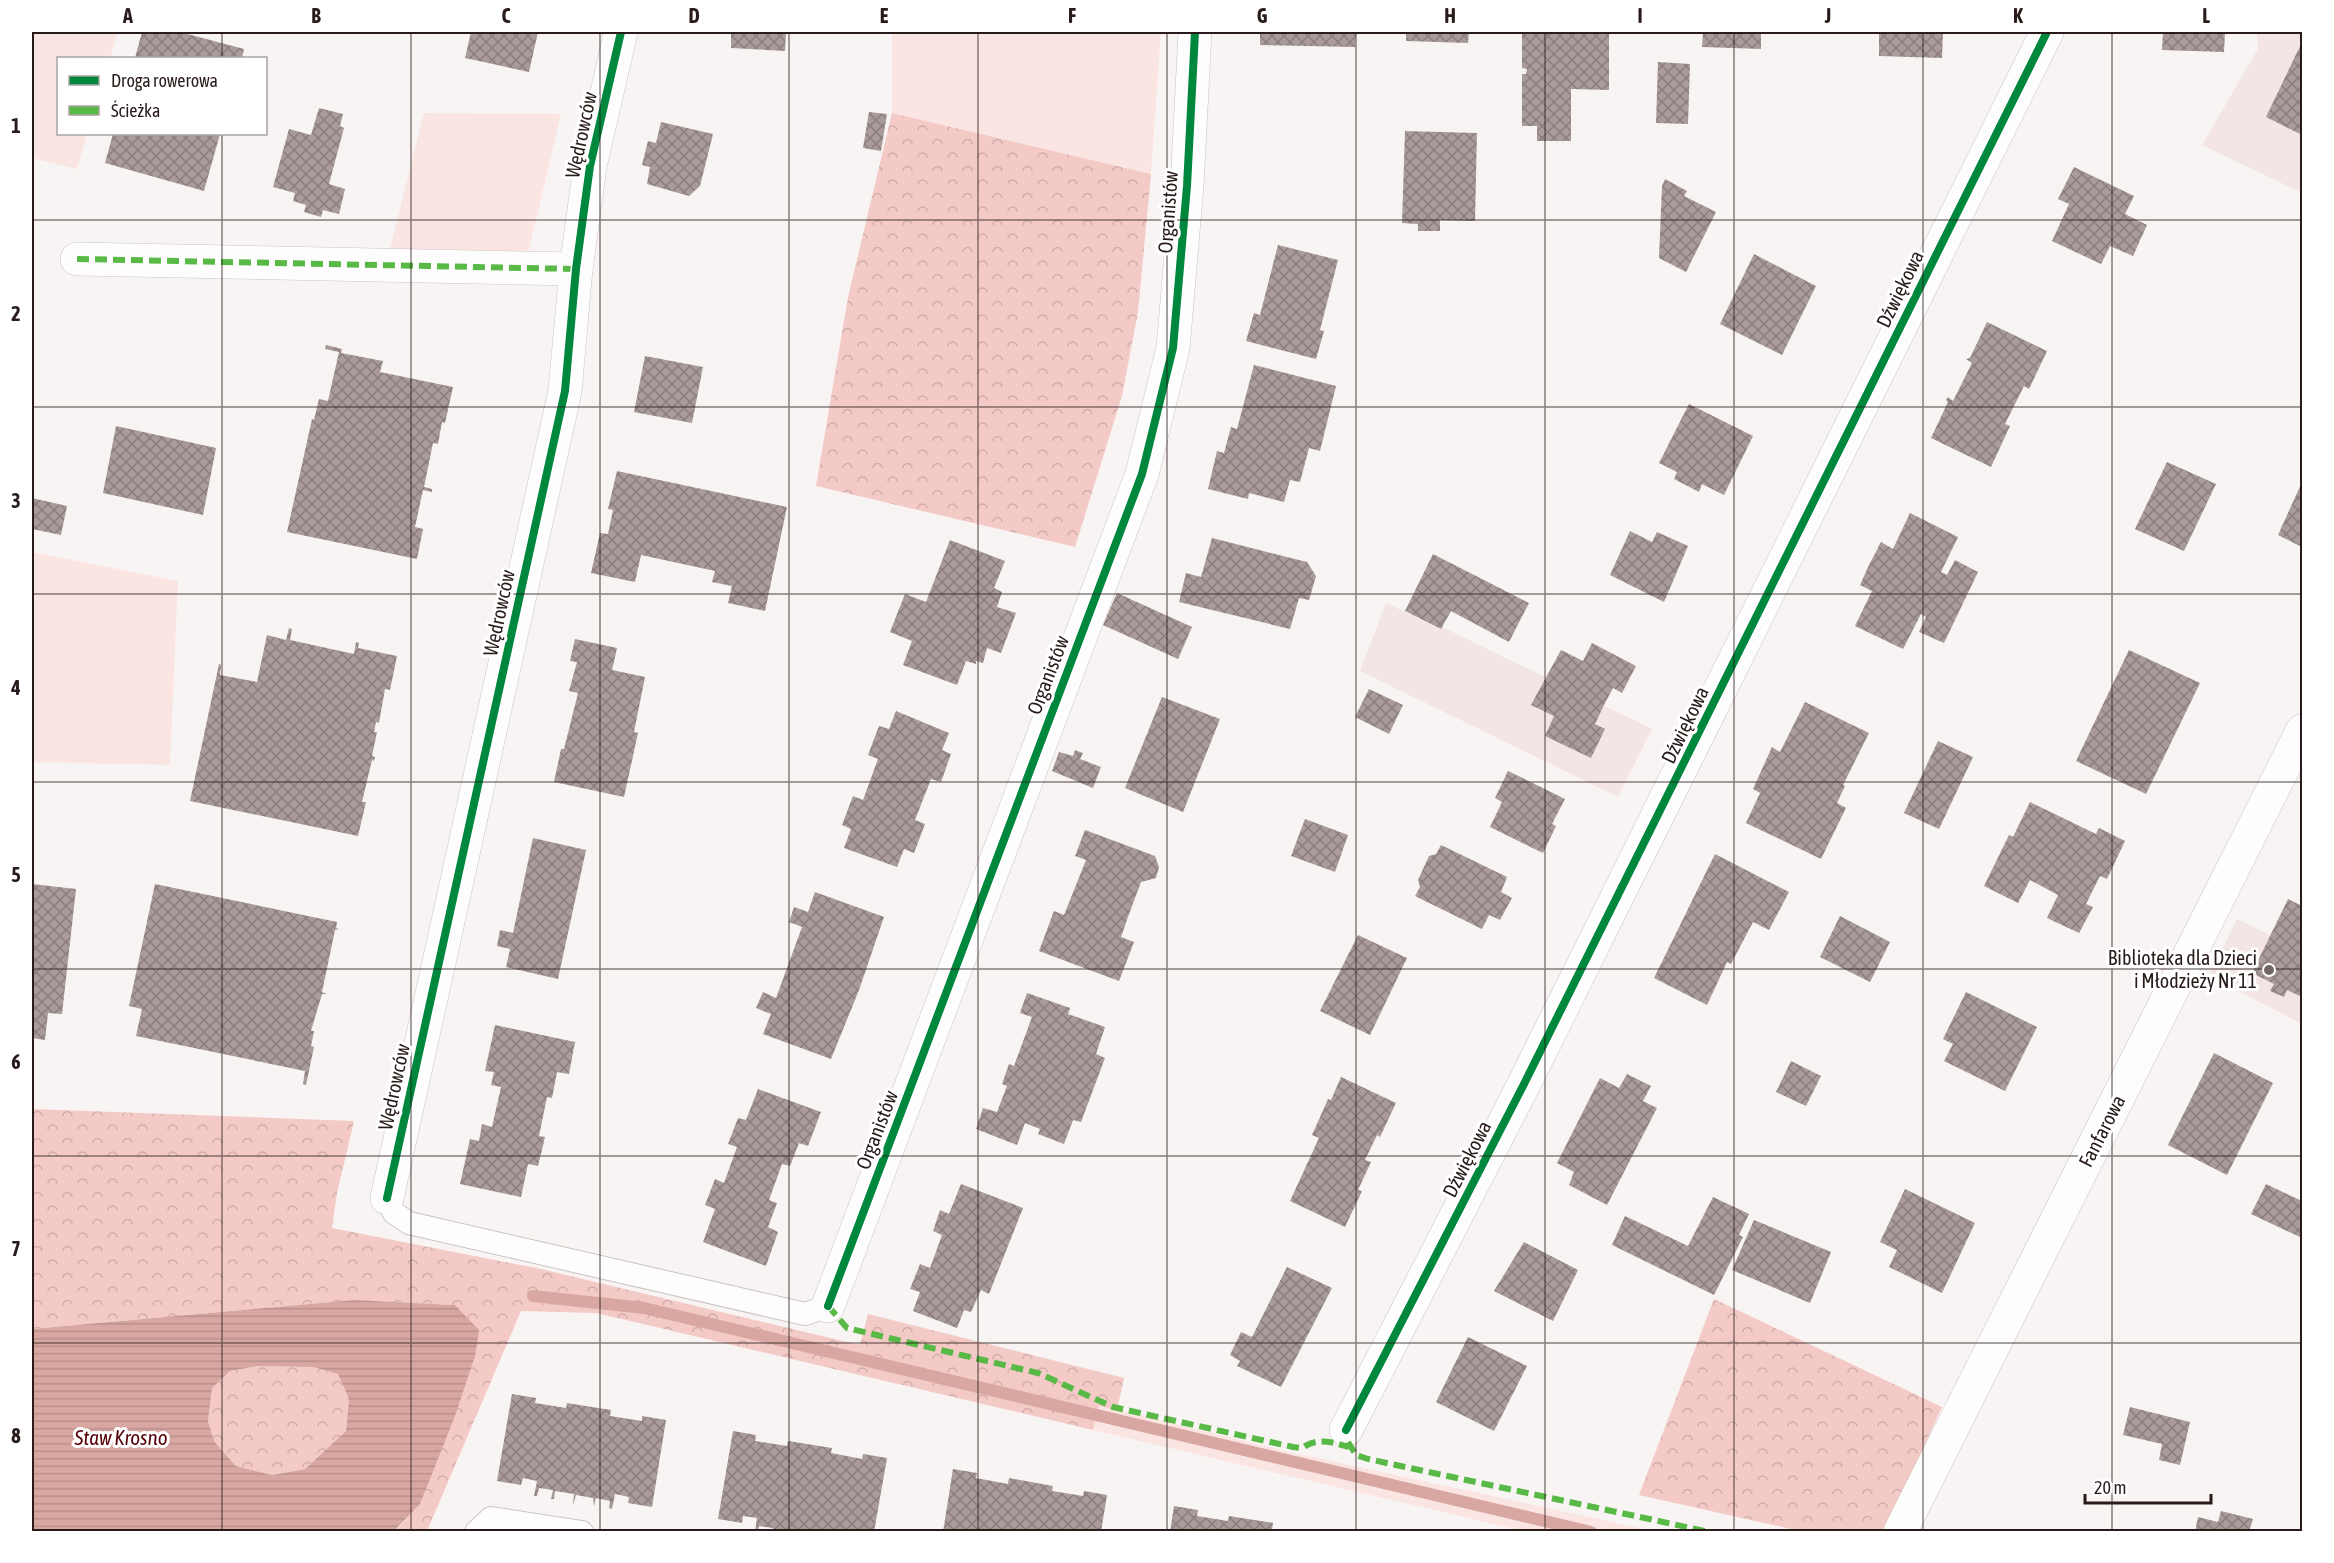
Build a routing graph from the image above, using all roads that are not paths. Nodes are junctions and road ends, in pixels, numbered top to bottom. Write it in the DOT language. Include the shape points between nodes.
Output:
graph roads {
  1 [pos="621,32"];
  2 [pos="1195,32"];
  3 [pos="2048,32"];
  4 [pos="77,259"];
  5 [pos="576,269"];
  6 [pos="2302,731"];
  7 [pos="387,1198"];
  8 [pos="828,1306"];
  9 [pos="1346,1430"];
  10 [pos="476,1532"];
  11 [pos="582,1532"];
  12 [pos="1900,1532"];
  1 -- 5 [label="street, Wędrowców" via="590,166"];
  2 -- 8 [label="street, Organistów" via="1173,348 1142,474"];
  3 -- 9 [label="street, Dźwiękowa" via="1524,1084"];
  4 -- 5 [label="street"];
  5 -- 7 [label="street, Wędrowców" via="565,391"];
  6 -- 12 [label="street, Fanfarowa"];
  7 -- 8 [label="lane" via="394,1213 409,1223 805,1314"];
  10 -- 11 [label="lane" via="491,1518"];
}
